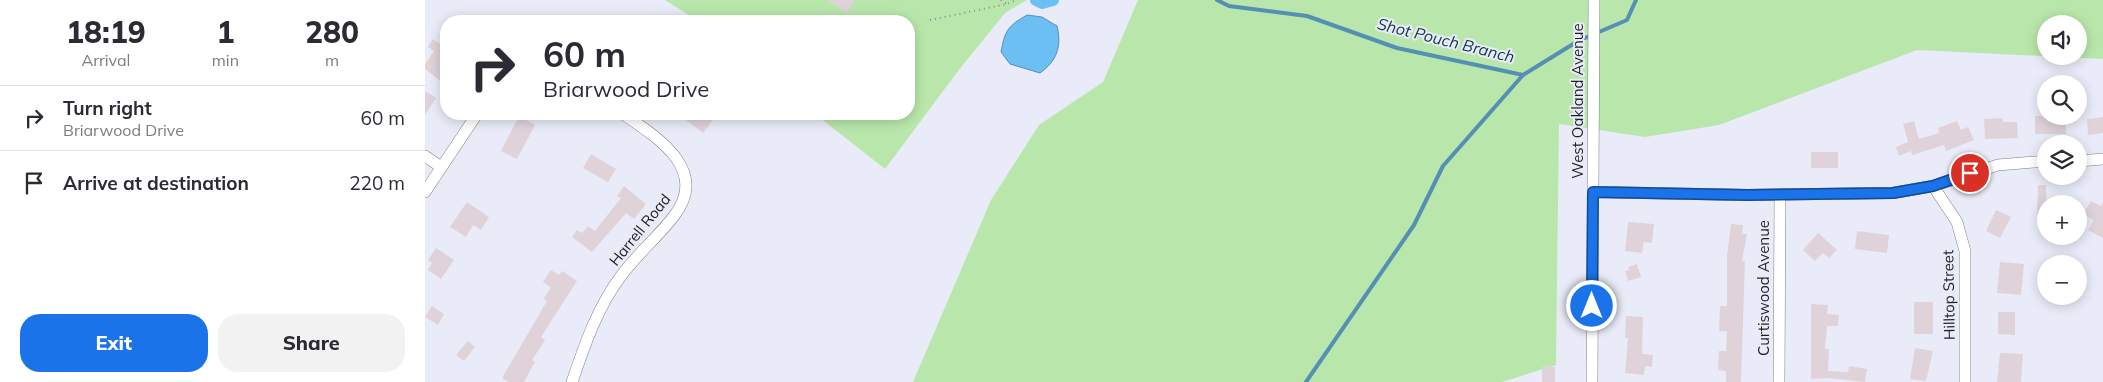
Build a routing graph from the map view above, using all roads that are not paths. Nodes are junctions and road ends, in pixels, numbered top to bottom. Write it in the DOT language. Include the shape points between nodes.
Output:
graph roads {
  1 [pos="1594,0"];
  2 [pos="473,120"];
  3 [pos="632,120"];
  4 [pos="425,156"];
  5 [pos="2103,159"];
  6 [pos="2087,160"];
  7 [pos="2037,162"];
  8 [pos="441,167"];
  9 [pos="1933,186"];
  10 [pos="425,192"];
  11 [pos="1593,192"];
  12 [pos="1780,194"];
  13 [pos="572,382"];
  14 [pos="1592,382"];
  15 [pos="1779,382"];
  16 [pos="1965,382"];
  1 -- 11 [label="street, West Oakland Avenue"];
  2 -- 8 [label="street"];
  3 -- 13 [label="street, Harrell Road" via="671,151 684,173 686,191 674,216 623,273 603,304 592,324"];
  4 -- 8 [label="street"];
  5 -- 6 [label="street"];
  7 -- 9 [label="street" via="1998,165"];
  8 -- 10 [label="street"];
  9 -- 12 [label="street" via="1893,193"];
  9 -- 16 [label="street, Hilltop Street" via="1957,222 1965,251"];
  11 -- 12 [label="street"];
  11 -- 14 [label="street, West Oakland Avenue"];
  12 -- 15 [label="street, Curtiswood Avenue"];
}
